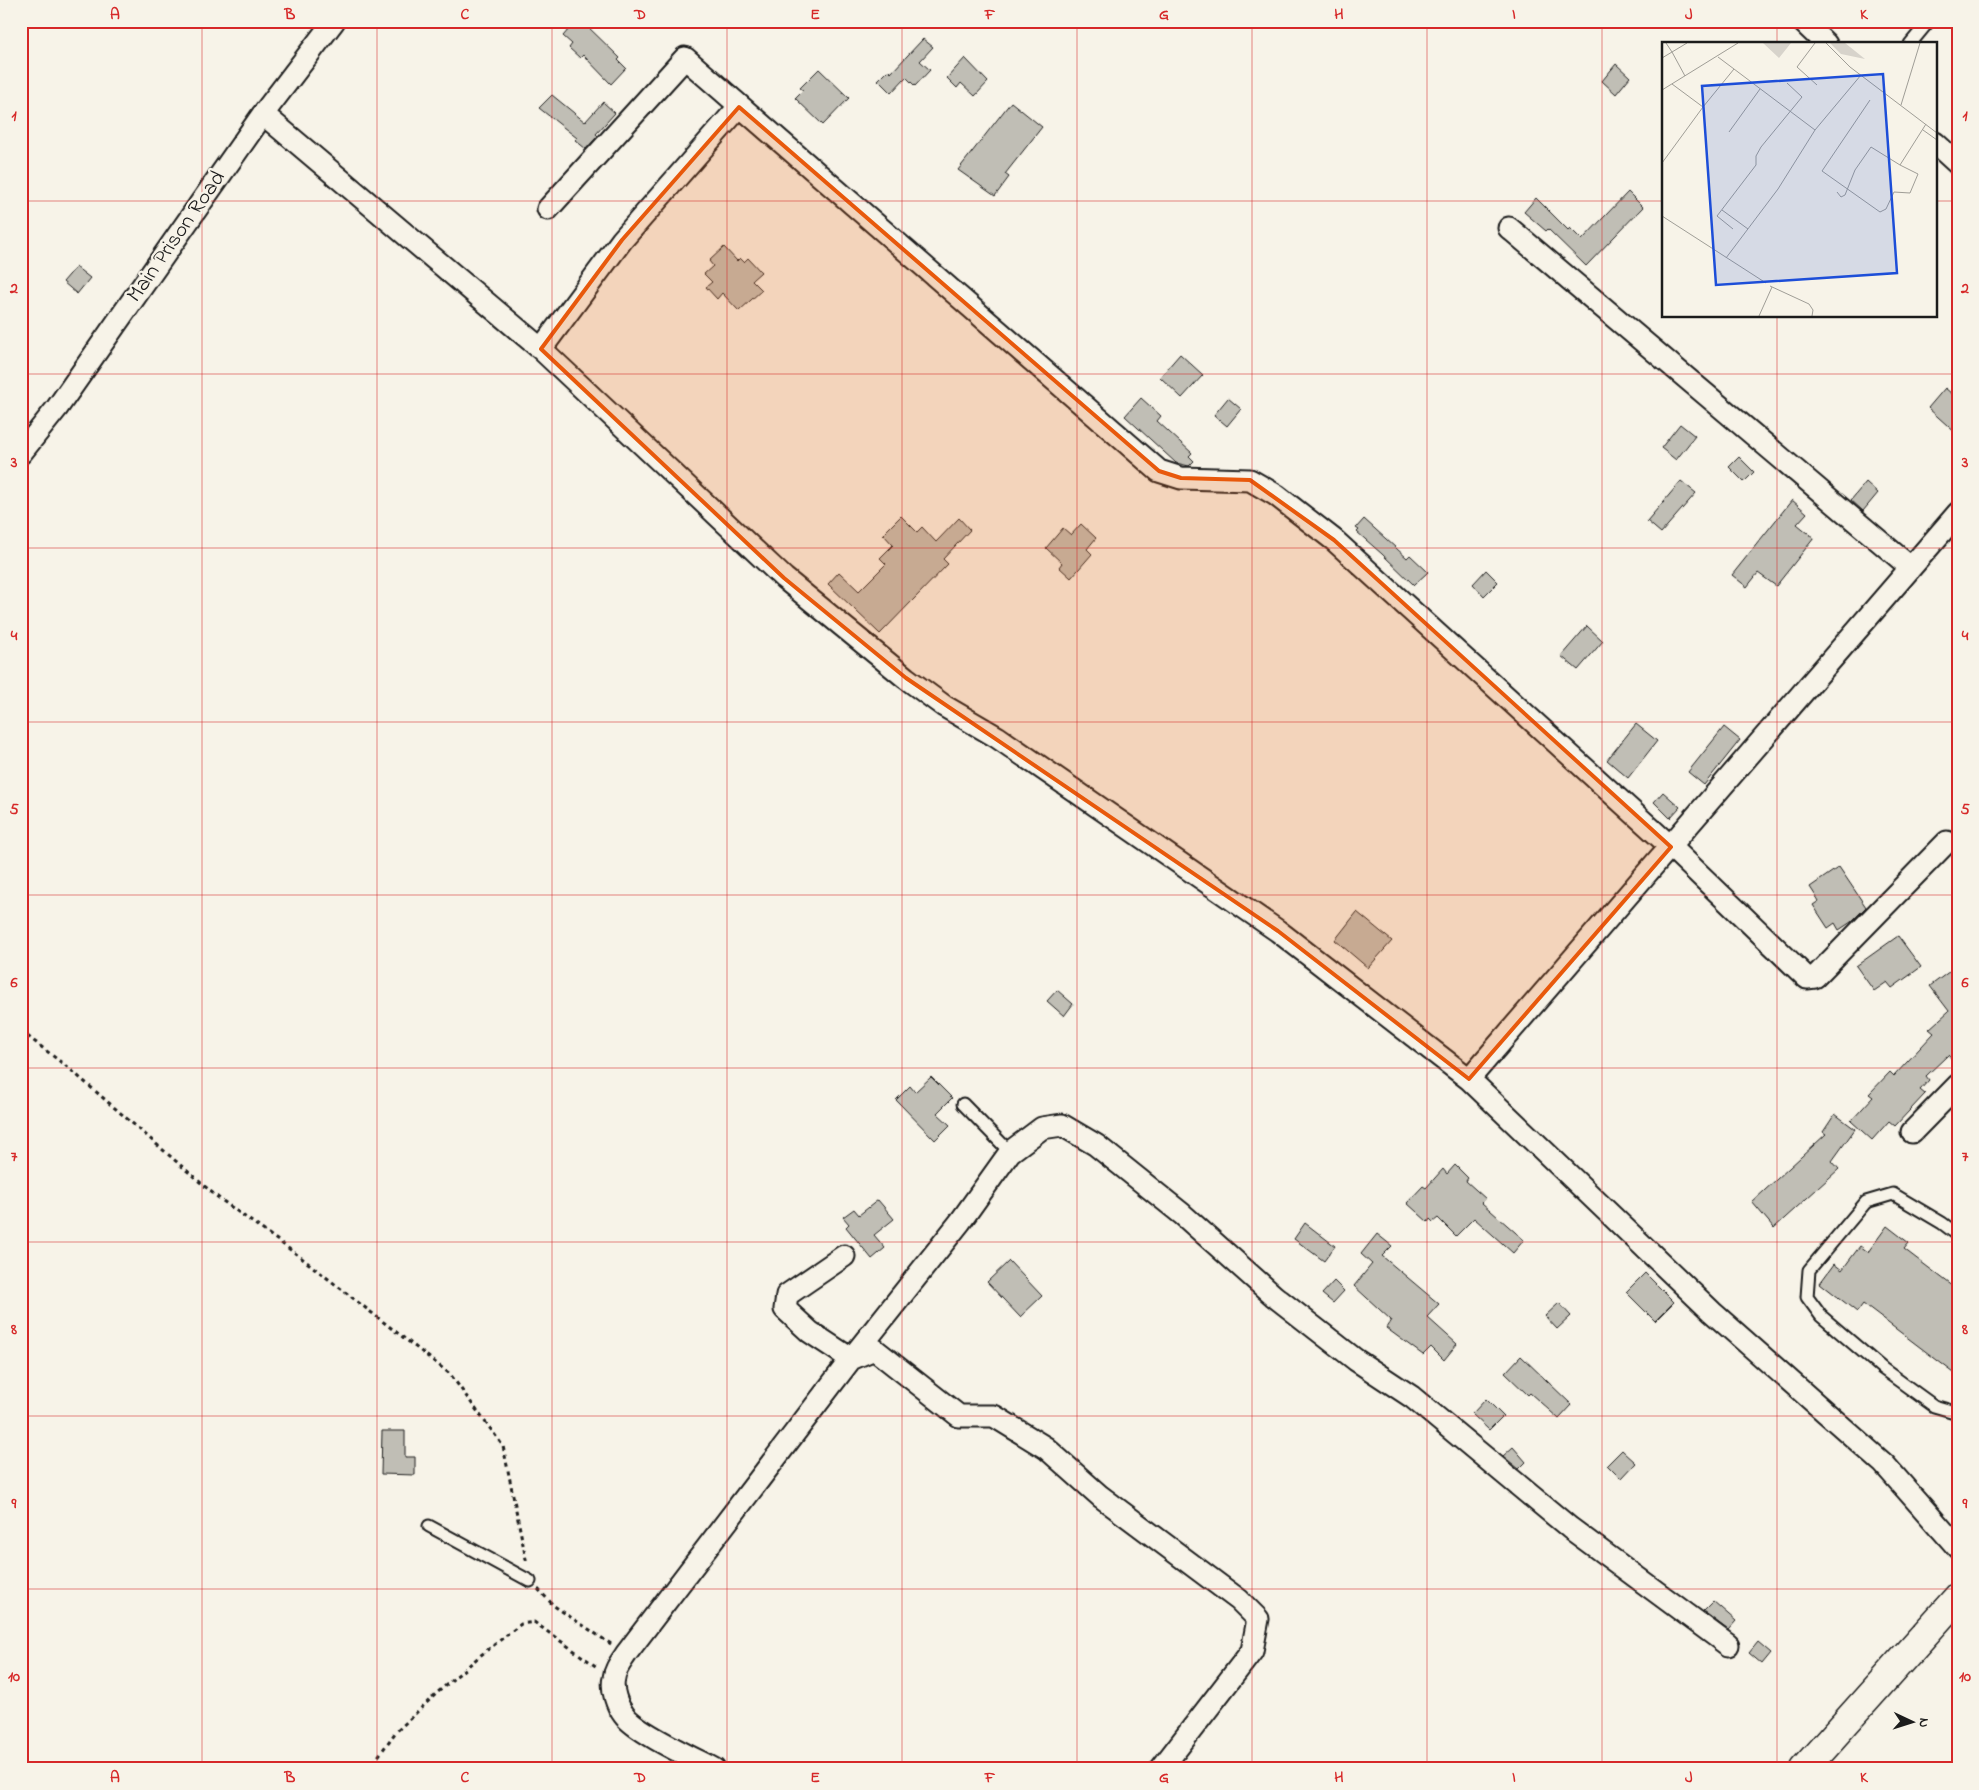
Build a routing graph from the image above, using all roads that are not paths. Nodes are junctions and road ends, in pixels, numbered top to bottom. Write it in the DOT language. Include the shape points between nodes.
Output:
graph roads {
  1 [pos="334,21"];
  2 [pos="1802,21"];
  3 [pos="1929,21"];
  4 [pos="1824,42"];
  5 [pos="1912,42"];
  6 [pos="739,107"];
  7 [pos="263,114"];
  8 [pos="1936,144"];
  9 [pos="1958,164"];
  10 [pos="548,209"];
  11 [pos="1509,228"];
  12 [pos="541,349"];
  13 [pos="21,453"];
  14 [pos="1958,513"];
  15 [pos="1910,567"];
  16 [pos="1947,842"];
  17 [pos="1672,846"];
  18 [pos="1469,1079"];
  19 [pos="1958,1085"];
  20 [pos="962,1104"];
  21 [pos="1912,1132"];
  22 [pos="1010,1152"];
  23 [pos="1958,1235"];
  24 [pos="844,1256"];
  25 [pos="851,1358"];
  26 [pos="1958,1413"];
  27 [pos="429,1526"];
  28 [pos="1958,1548"];
  29 [pos="530,1581"];
  30 [pos="1958,1597"];
  31 [pos="1728,1645"];
  32 [pos="714,1769"];
  33 [pos="1160,1769"];
  34 [pos="1804,1769"];
  1 -- 7 [label="street, Main Prison Road"];
  2 -- 4 [label="street"];
  3 -- 5 [label="lane"];
  6 -- 10 [label="street" via="685,58"];
  6 -- 12 [label="street" via="622,240"];
  6 -- 17 [label="street" via="1159,471 1180,478 1250,480 1276,495 1334,540"];
  7 -- 12 [label="street"];
  7 -- 13 [label="street, Main Prison Road" via="57,408"];
  8 -- 9 [label="street"];
  11 -- 15 [label="street"];
  12 -- 18 [label="street" via="784,578 906,678 1278,931"];
  14 -- 15 [label="street"];
  15 -- 17 [label="street"];
  16 -- 17 [label="street" via="1812,978 1807,978"];
  17 -- 18 [label="street"];
  18 -- 28 [label="street" via="1712,1312 1884,1464"];
  19 -- 21 [label="street"];
  20 -- 22 [label="lane"];
  22 -- 25 [label="street" via="960,1222"];
  22 -- 31 [label="street" via="1042,1128 1062,1125 1096,1145 1182,1214 1281,1302 1356,1360 1412,1397 1570,1528"];
  23 -- 26 [label="lane" via="1893,1194 1866,1202 1809,1270 1807,1297 1821,1316 1883,1369 1934,1406"];
  24 -- 25 [label="street" via="788,1295 785,1309 810,1332"];
  25 -- 32 [label="street" via="626,1654 613,1679 614,1692 624,1715 637,1727"];
  25 -- 33 [label="street" via="874,1349 959,1416 994,1416 1046,1448 1100,1496 1239,1600 1258,1619 1252,1652"];
  27 -- 29 [label="lane"];
  30 -- 34 [label="highway"];
}
